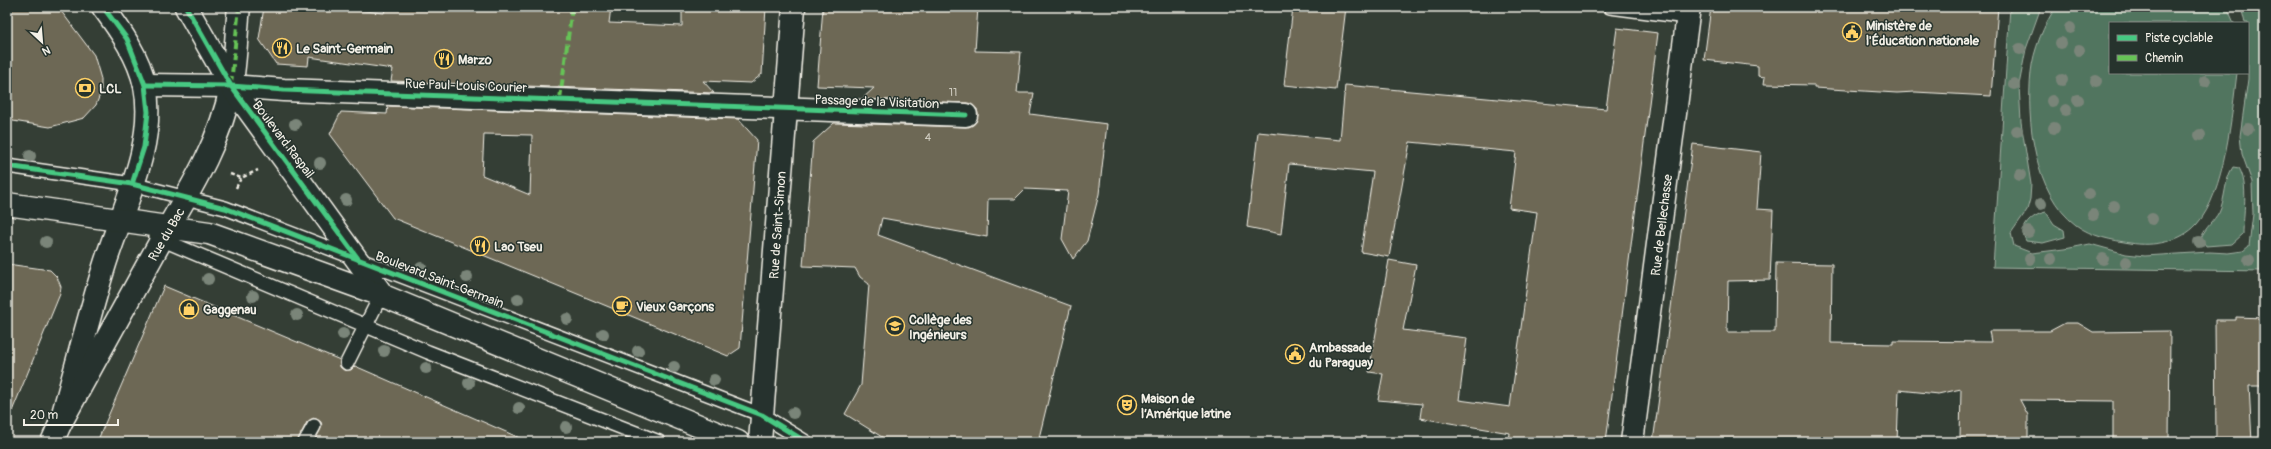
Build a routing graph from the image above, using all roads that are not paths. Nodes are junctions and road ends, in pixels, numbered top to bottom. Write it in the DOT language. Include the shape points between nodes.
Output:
graph roads {
  1 [pos="102,7"];
  2 [pos="186,7"];
  3 [pos="239,7"];
  4 [pos="794,7"];
  5 [pos="1610,7"];
  6 [pos="1688,12"];
  7 [pos="145,85"];
  8 [pos="231,86"];
  9 [pos="786,108"];
  10 [pos="966,115"];
  11 [pos="7,166"];
  12 [pos="132,184"];
  13 [pos="186,198"];
  14 [pos="7,204"];
  15 [pos="120,220"];
  16 [pos="166,233"];
  17 [pos="359,260"];
  18 [pos="383,296"];
  19 [pos="366,326"];
  20 [pos="347,362"];
  21 [pos="762,415"];
  22 [pos="314,426"];
  23 [pos="56,433"];
  24 [pos="305,442"];
  25 [pos="659,442"];
  26 [pos="738,442"];
  27 [pos="760,442"];
  28 [pos="806,442"];
  29 [pos="1632,442"];
  1 -- 7 [label="street" via="126,39"];
  2 -- 8 [label="street, Boulevard Raspail"];
  3 -- 8 [label="street, Rue du Bac"];
  4 -- 9 [label="street, Rue de Saint-Simon"];
  5 -- 6 [label="lane"];
  6 -- 29 [label="street, Rue de Bellechasse"];
  7 -- 8 [label="street, Rue Paul-Louis Courier"];
  7 -- 12 [label="street" via="148,112 144,147"];
  8 -- 9 [label="street, Rue Paul-Louis Courier"];
  8 -- 13 [label="street, Rue du Bac" via="220,129 204,166"];
  8 -- 17 [label="street, Boulevard Raspail"];
  9 -- 10 [label="street, Passage de la Visitation"];
  9 -- 21 [label="street, Rue de Saint-Simon"];
  11 -- 12 [label="lane, Boulevard Saint-Germain"];
  12 -- 13 [label="lane, Boulevard Saint-Germain"];
  12 -- 15 [label="street"];
  13 -- 16 [label="street, Rue du Bac"];
  13 -- 17 [label="lane, Boulevard Saint-Germain" via="225,208"];
  14 -- 15 [label="street"];
  15 -- 16 [label="street"];
  15 -- 23 [label="street, Rue du Bac"];
  16 -- 18 [label="street" via="209,233"];
  16 -- 19 [label="lane"];
  16 -- 23 [label="street, Rue du Bac"];
  17 -- 18 [label="street, Boulevard Raspail"];
  17 -- 21 [label="lane, Boulevard Saint-Germain"];
  18 -- 19 [label="lane"];
  18 -- 26 [label="street"];
  19 -- 20 [label="lane"];
  19 -- 25 [label="lane"];
  21 -- 27 [label="street, Rue de Saint-Simon"];
  21 -- 28 [label="lane, Boulevard Saint-Germain"];
  22 -- 24 [label="lane"];
}
